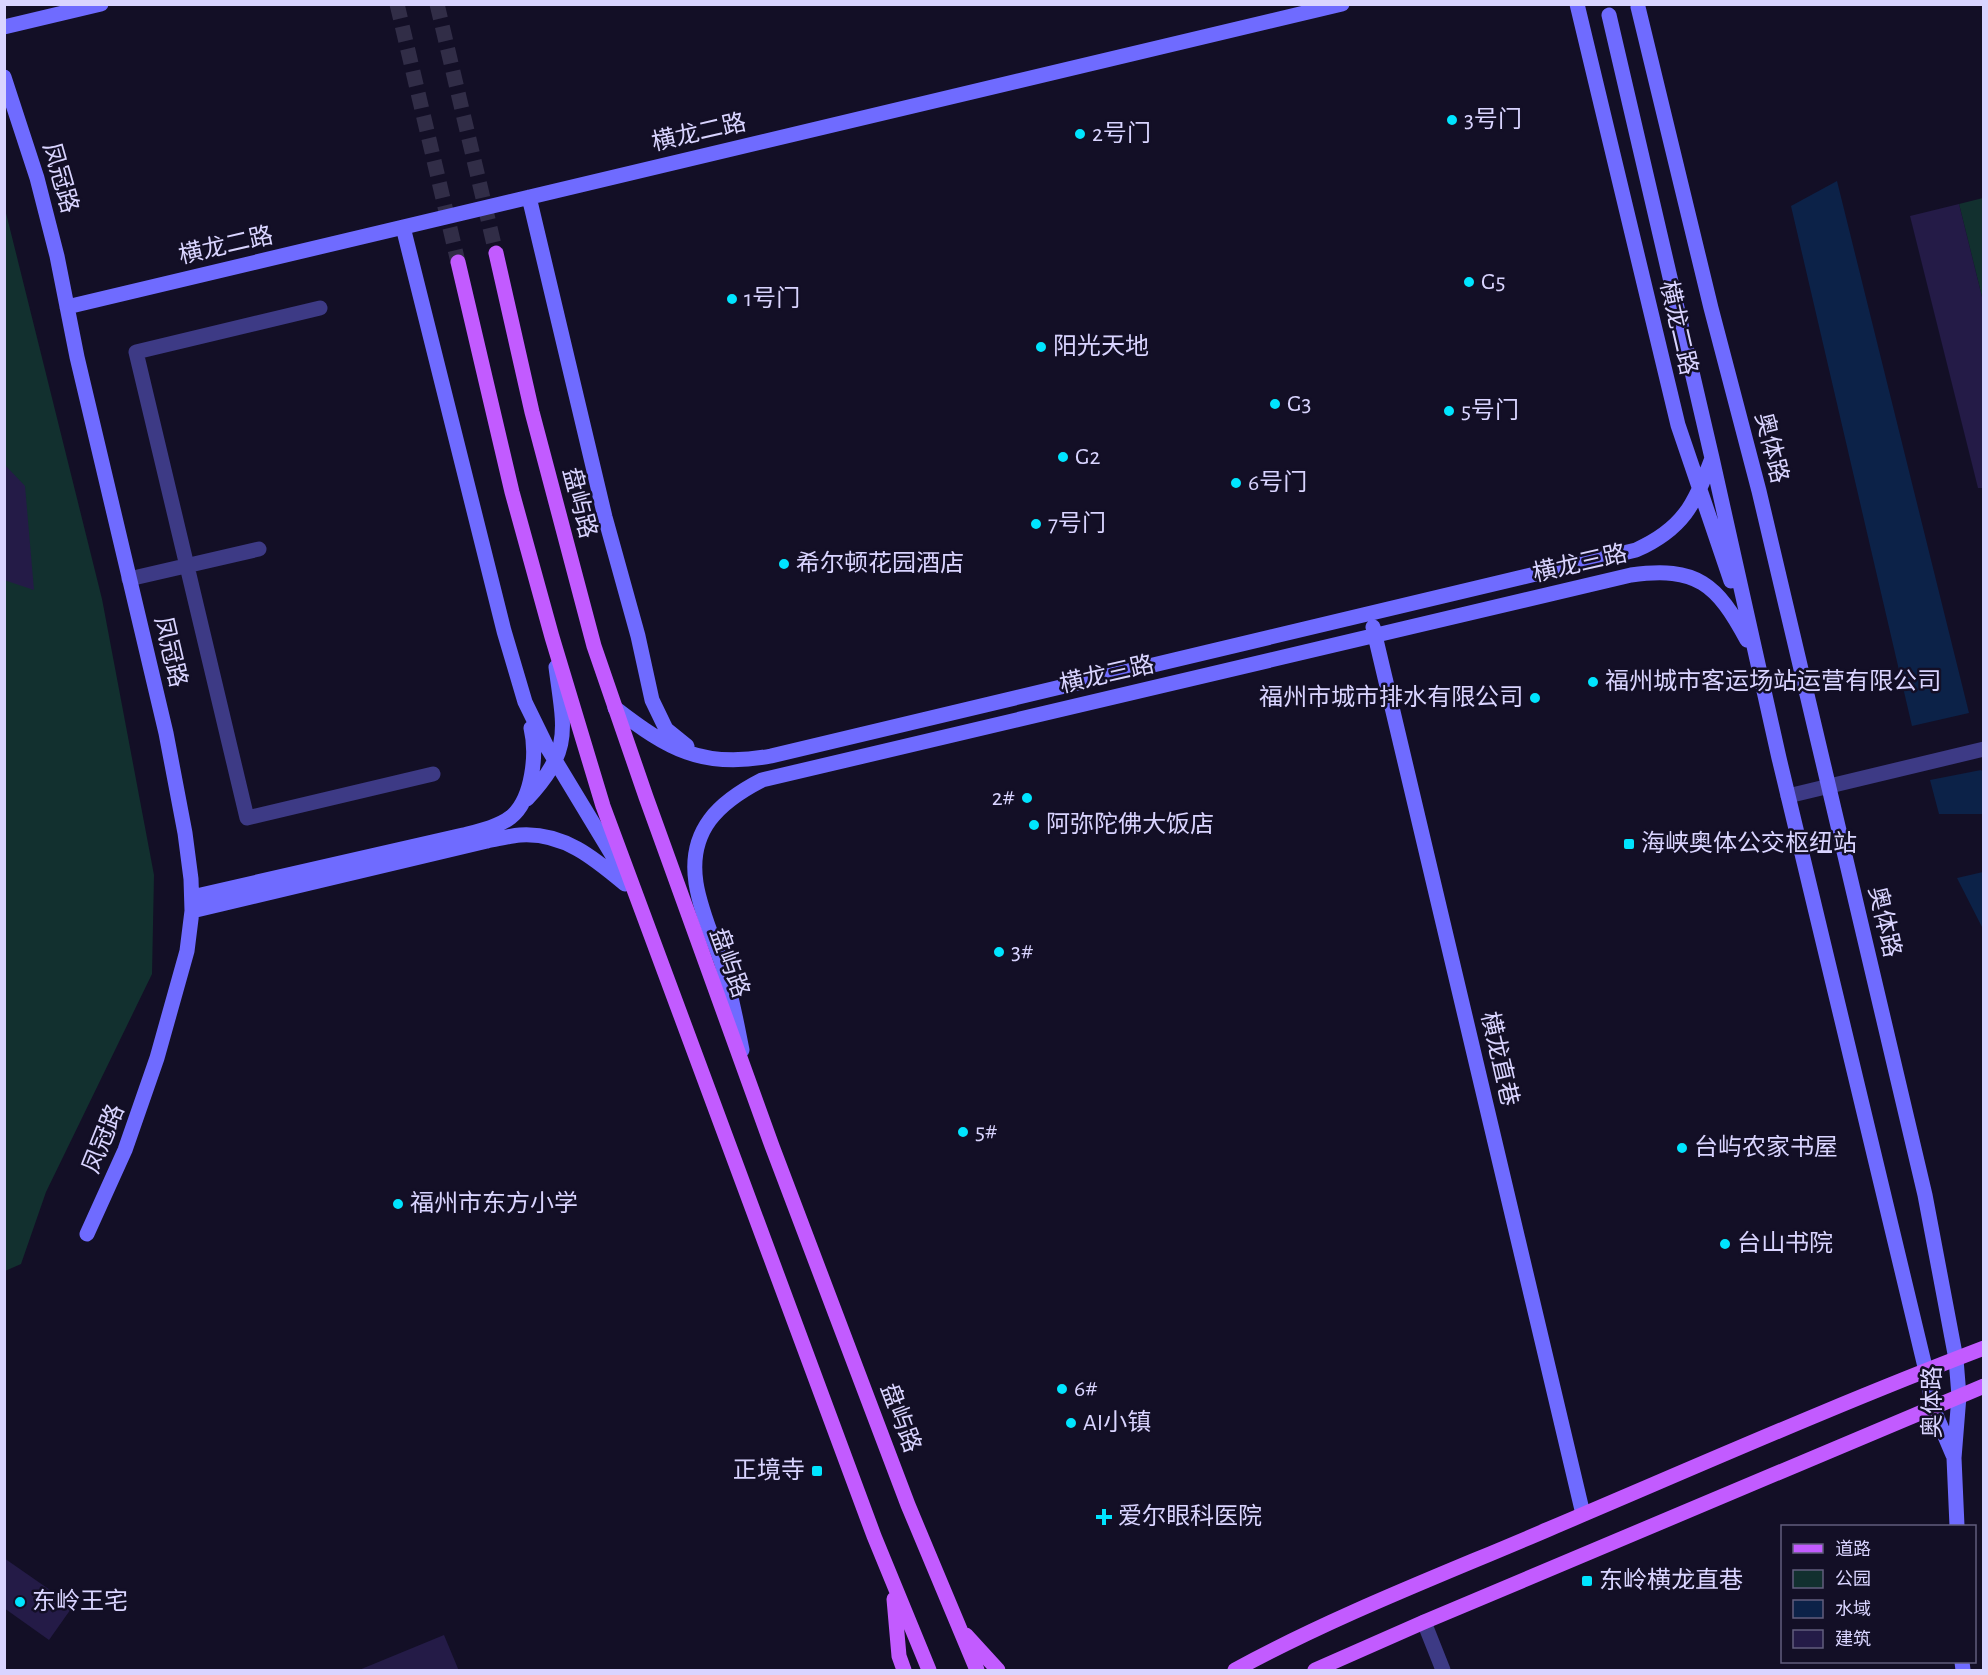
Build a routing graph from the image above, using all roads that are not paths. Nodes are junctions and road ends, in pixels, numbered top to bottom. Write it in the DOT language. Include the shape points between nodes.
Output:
graph roads {
  1 [pos="101,4"];
  2 [pos="1342,4"];
  3 [pos="1577,4"];
  4 [pos="1638,7"];
  5 [pos="1609,15"];
  6 [pos="4,27"];
  7 [pos="4,77"];
  8 [pos="529,197"];
  9 [pos="403,227"];
  10 [pos="496,253"];
  11 [pos="458,262"];
  12 [pos="67,307"];
  13 [pos="320,308"];
  14 [pos="1712,458"];
  15 [pos="1700,489"];
  16 [pos="259,549"];
  17 [pos="187,565"];
  18 [pos="129,579"];
  19 [pos="1370,614"];
  20 [pos="1375,635"];
  21 [pos="552,637"];
  22 [pos="1756,655"];
  23 [pos="525,702"];
  24 [pos="615,708"];
  25 [pos="1983,749"];
  26 [pos="707,759"];
  27 [pos="556,761"];
  28 [pos="433,774"];
  29 [pos="1829,786"];
  30 [pos="1788,796"];
  31 [pos="520,807"];
  32 [pos="634,892"];
  33 [pos="192,904"];
  34 [pos="748,1082"];
  35 [pos="87,1234"];
  36 [pos="1983,1348"];
  37 [pos="1956,1359"];
  38 [pos="1926,1371"];
  39 [pos="1983,1386"];
  40 [pos="1959,1396"];
  41 [pos="1933,1408"];
  42 [pos="1954,1458"];
  43 [pos="1583,1514"];
  44 [pos="1957,1525"];
  45 [pos="892,1584"];
  46 [pos="1424,1622"];
  47 [pos="957,1626"];
  48 [pos="1234,1670"];
  49 [pos="904,1671"];
  50 [pos="929,1671"];
  51 [pos="977,1671"];
  52 [pos="998,1671"];
  53 [pos="1315,1671"];
  54 [pos="1443,1671"];
  1 -- 6 [label="street"];
  2 -- 8 [label="street, 横龙二路"];
  3 -- 15 [label="street, 横龙二路" via="1678,425"];
  4 -- 29 [label="street, 奥体路"];
  5 -- 14 [label="street, 奥体路"];
  7 -- 12 [label="street, 凤冠路" via="43,200"];
  8 -- 9 [label="street, 横龙二路"];
  8 -- 26 [label="street" via="652,700 666,729"];
  9 -- 12 [label="street, 横龙二路"];
  9 -- 23 [label="street"];
  10 -- 24 [label="main road, 盘屿路" via="563,532"];
  11 -- 21 [label="main road" via="512,492"];
  12 -- 18 [label="street, 凤冠路"];
  13 -- 17 [label="street" via="136,352"];
  14 -- 15 [label="street, 横龙三路"];
  14 -- 22 [label="street, 奥体路"];
  15 -- 19 [label="street, 横龙三路" via="1680,522 1636,550"];
  15 -- 22 [label="street, 横龙二路"];
  16 -- 17 [label="street"];
  17 -- 18 [label="street"];
  17 -- 28 [label="street" via="248,818"];
  18 -- 33 [label="street, 凤冠路" via="177,785 188,846"];
  19 -- 20 [label="street, 横龙直巷"];
  19 -- 26 [label="street, 横龙三路" via="771,756 738,761"];
  20 -- 22 [label="street, 横龙三路" via="1631,575 1675,573 1692,577 1721,597"];
  20 -- 34 [label="street, 横龙三路" via="762,780 730,798 716,811 703,833 694,869 731,992"];
  20 -- 43 [label="street, 横龙直巷"];
  21 -- 27 [label="street" via="563,728"];
  21 -- 32 [label="main road" via="603,806"];
  22 -- 30 [label="street, 奥体路"];
  23 -- 27 [label="street"];
  23 -- 31 [label="street" via="534,754"];
  24 -- 26 [label="street, 横龙三路" via="660,741"];
  24 -- 34 [label="main road, 盘屿路"];
  25 -- 29 [label="street"];
  27 -- 31 [label="street"];
  27 -- 32 [label="street"];
  29 -- 30 [label="street"];
  29 -- 37 [label="street, 奥体路" via="1925,1195"];
  30 -- 38 [label="street, 奥体路"];
  31 -- 33 [label="street" via="510,818 478,831"];
  32 -- 33 [label="street" via="579,849 550,837 520,835"];
  32 -- 45 [label="main road"];
  33 -- 35 [label="street, 凤冠路" via="183,966 158,1058 125,1150"];
  34 -- 47 [label="main road, 盘屿路"];
  36 -- 37 [label="main road"];
  37 -- 38 [label="main road"];
  37 -- 40 [label="street, 奥体路"];
  38 -- 41 [label="street, 奥体路"];
  38 -- 43 [label="main road"];
  39 -- 40 [label="main road"];
  40 -- 41 [label="main road"];
  40 -- 42 [label="street, 奥体路"];
  41 -- 42 [label="street, 奥体路"];
  41 -- 46 [label="main road"];
  42 -- 44 [label="street"];
  43 -- 48 [label="main road" via="1310,1631"];
  45 -- 49 [label="main road"];
  45 -- 50 [label="main road"];
  46 -- 53 [label="main road"];
  46 -- 54 [label="street"];
  47 -- 51 [label="main road, 盘屿路"];
  47 -- 52 [label="main road"];
}
